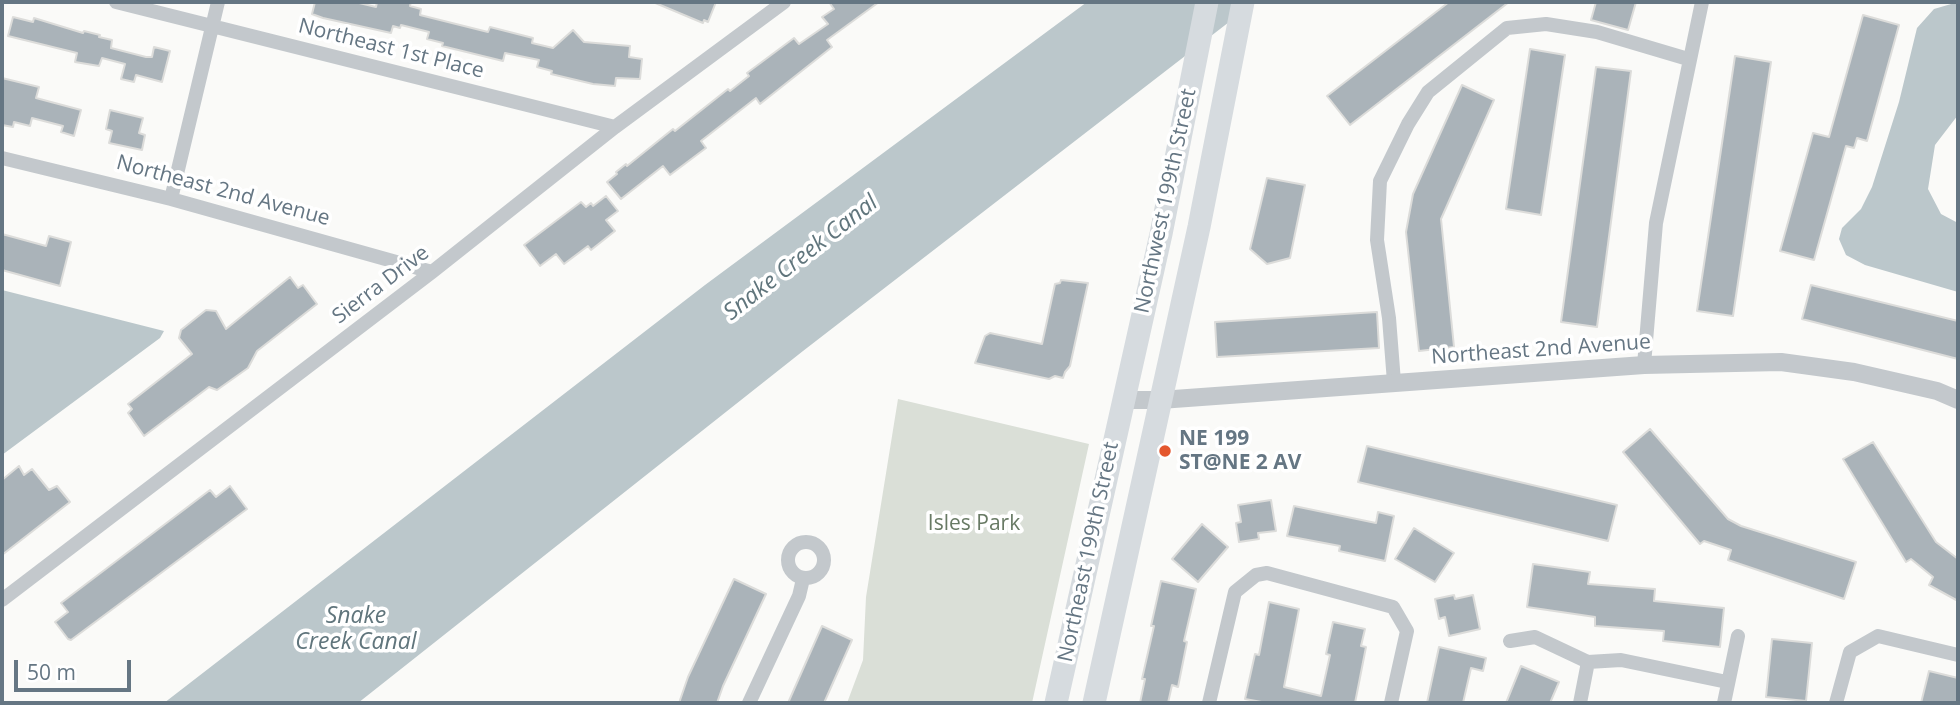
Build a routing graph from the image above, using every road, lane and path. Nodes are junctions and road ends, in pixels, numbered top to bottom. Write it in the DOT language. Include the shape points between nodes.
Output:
graph roads {
  1 [pos="116,2"];
  2 [pos="218,2"];
  3 [pos="783,2"];
  4 [pos="1207,2"];
  5 [pos="1243,2"];
  6 [pos="1702,2"];
  7 [pos="213,27"];
  8 [pos="1688,59"];
  9 [pos="615,127"];
  10 [pos="2,158"];
  11 [pos="171,199"];
  12 [pos="432,272"];
  13 [pos="1644,365"];
  14 [pos="1394,382"];
  15 [pos="1122,400"];
  16 [pos="1160,400"];
  17 [pos="1958,400"];
  18 [pos="803,579"];
  19 [pos="2,600"];
  20 [pos="1738,636"];
  21 [pos="1510,641"];
  22 [pos="1958,656"];
  23 [pos="1588,662"];
  24 [pos="1727,682"];
  25 [pos="750,703"];
  26 [pos="1056,703"];
  27 [pos="1094,703"];
  28 [pos="1209,703"];
  29 [pos="1391,703"];
  30 [pos="1580,703"];
  31 [pos="1724,703"];
  32 [pos="1836,703"];
  1 -- 7 [label="street, Northeast 1st Place"];
  2 -- 7 [label="street"];
  3 -- 9 [label="street, Sierra Drive"];
  4 -- 15 [label="main road, Northwest 199th Street"];
  5 -- 16 [label="main road, Northwest 199th Street"];
  6 -- 8 [label="street"];
  7 -- 9 [label="street, Northeast 1st Place"];
  7 -- 11 [label="street"];
  8 -- 13 [label="street" via="1656,223"];
  8 -- 14 [label="street" via="1597,32 1546,24 1507,28 1428,92 1380,181 1377,240"];
  9 -- 12 [label="street, Sierra Drive"];
  10 -- 11 [label="street, Northeast 2nd Avenue"];
  11 -- 12 [label="street, Northeast 2nd Avenue"];
  12 -- 19 [label="street, Sierra Drive"];
  13 -- 14 [label="street, Northeast 2nd Avenue"];
  13 -- 17 [label="street, Northeast 2nd Avenue" via="1781,362 1854,372"];
  14 -- 16 [label="street, Northeast 2nd Avenue"];
  15 -- 16 [label="street, Northeast 2nd Avenue"];
  15 -- 26 [label="main road, Northeast 199th Street"];
  16 -- 27 [label="main road, Northeast 199th Street"];
  18 -- 25 [label="street"];
  20 -- 24 [label="street"];
  21 -- 23 [label="street" via="1535,637"];
  22 -- 32 [label="street" via="1878,636 1850,652"];
  23 -- 24 [label="street" via="1621,660"];
  23 -- 30 [label="street"];
  24 -- 31 [label="street"];
  28 -- 29 [label="street" via="1235,592 1256,575 1268,573 1393,607 1408,631"];
}
